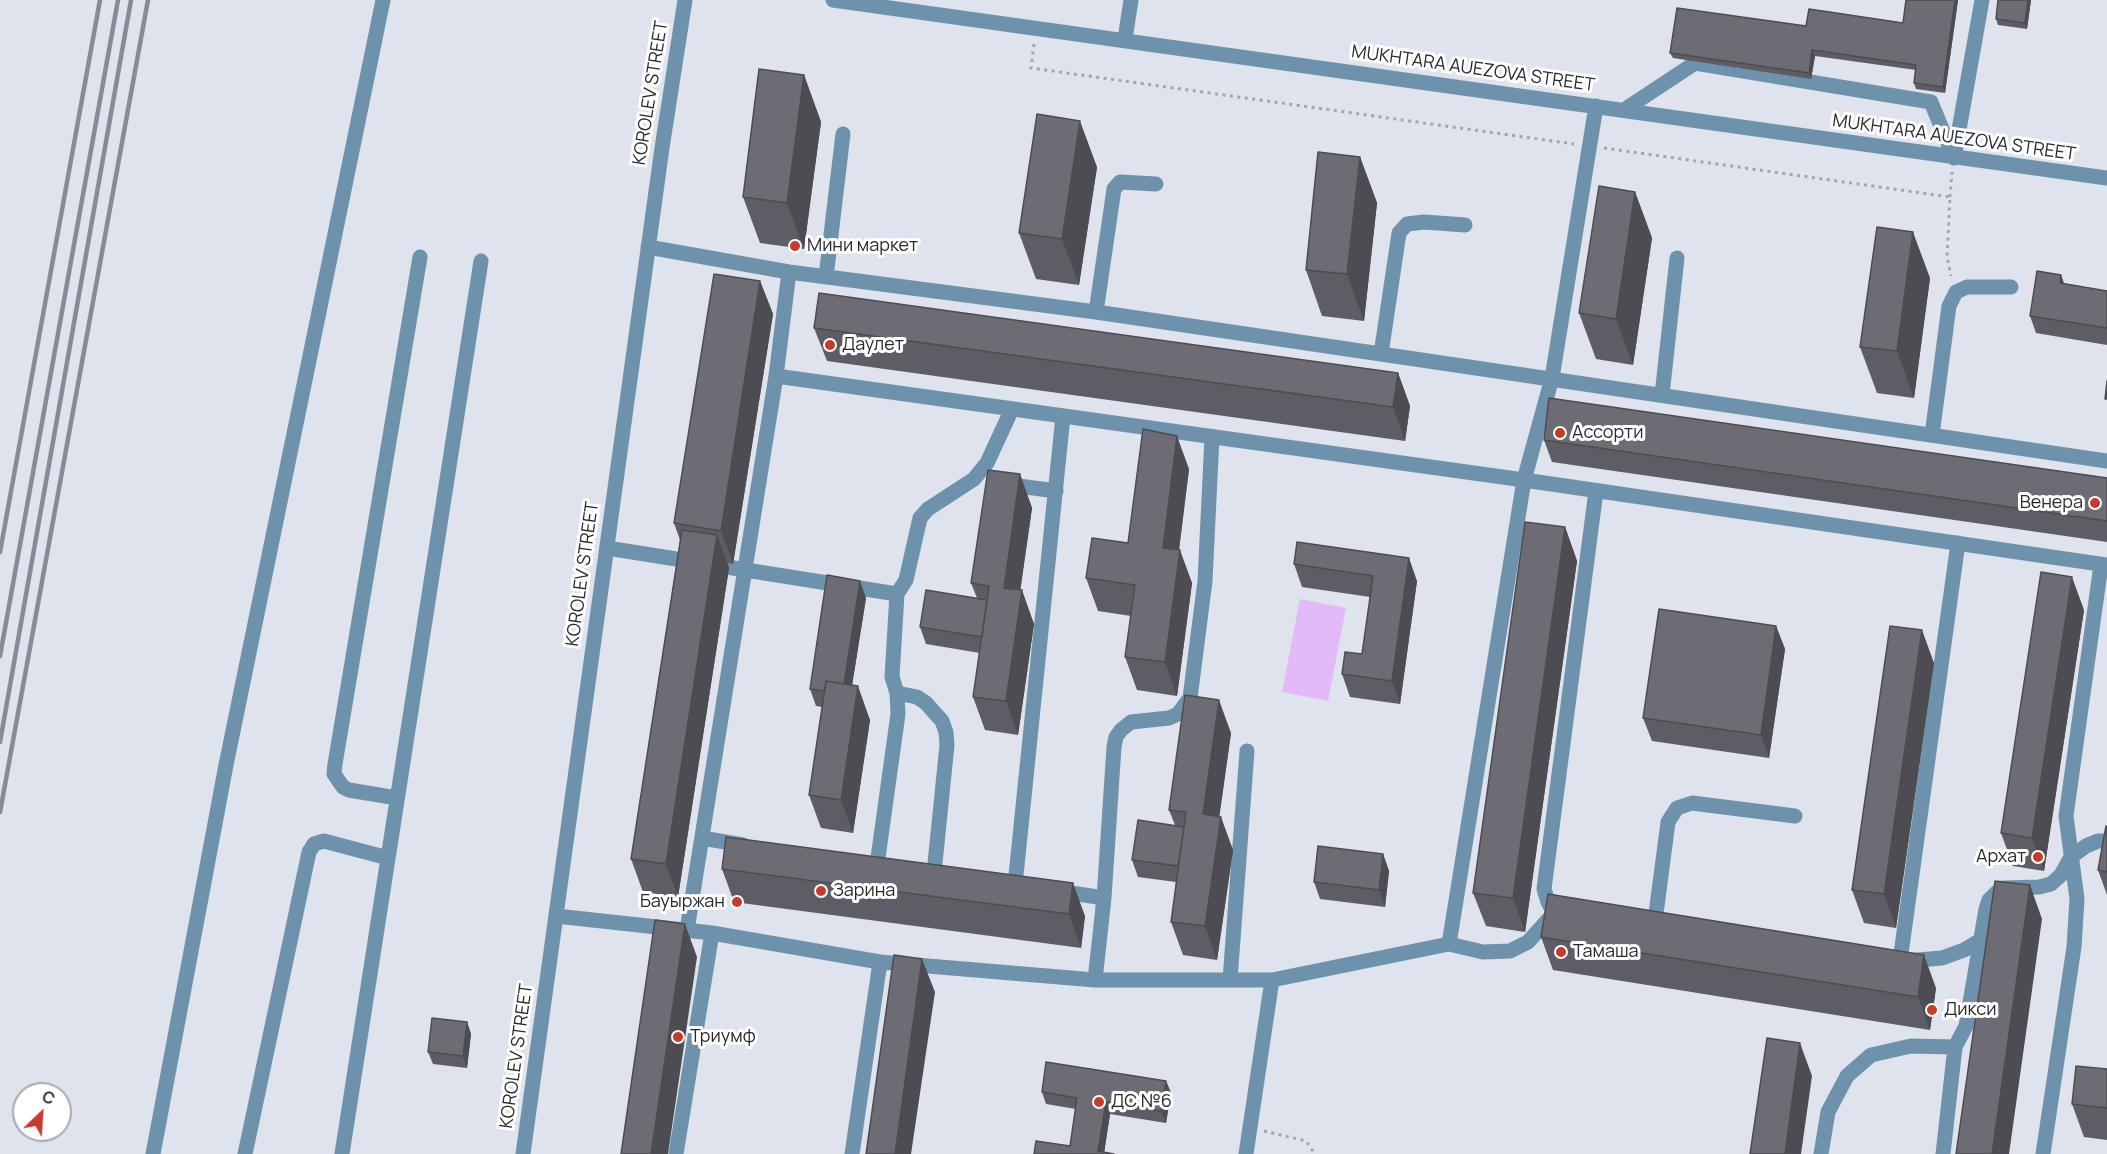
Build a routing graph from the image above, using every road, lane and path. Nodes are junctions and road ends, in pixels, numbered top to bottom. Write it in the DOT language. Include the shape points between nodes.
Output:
graph roads {
  1 [pos="383,0"];
  2 [pos="685,0"];
  3 [pos="833,0"];
  4 [pos="1131,0"];
  5 [pos="1982,0"];
  6 [pos="1036,28"];
  7 [pos="1125,39"];
  8 [pos="1596,106"];
  9 [pos="1624,110"];
  10 [pos="843,134"];
  11 [pos="1590,146"];
  12 [pos="1954,158"];
  13 [pos="2107,178"];
  14 [pos="1156,184"];
  15 [pos="1950,197"];
  16 [pos="1466,225"];
  17 [pos="648,247"];
  18 [pos="420,257"];
  19 [pos="1677,258"];
  20 [pos="481,261"];
  21 [pos="789,272"];
  22 [pos="826,277"];
  23 [pos="2011,287"];
  24 [pos="1956,292"];
  25 [pos="1096,312"];
  26 [pos="1381,354"];
  27 [pos="776,376"];
  28 [pos="1552,378"];
  29 [pos="1662,395"];
  30 [pos="1012,409"];
  31 [pos="1063,416"];
  32 [pos="1932,435"];
  33 [pos="1212,437"];
  34 [pos="2107,461"];
  35 [pos="975,479"];
  36 [pos="1524,480"];
  37 [pos="1056,491"];
  38 [pos="1596,491"];
  39 [pos="1958,543"];
  40 [pos="607,548"];
  41 [pos="2104,565"];
  42 [pos="745,568"];
  43 [pos="897,594"];
  44 [pos="897,693"];
  45 [pos="1247,751"];
  46 [pos="397,798"];
  47 [pos="1795,816"];
  48 [pos="702,838"];
  49 [pos="2107,841"];
  50 [pos="760,847"];
  51 [pos="2071,857"];
  52 [pos="388,858"];
  53 [pos="877,865"];
  54 [pos="934,873"];
  55 [pos="1015,885"];
  56 [pos="1048,890"];
  57 [pos="1104,898"];
  58 [pos="1554,913"];
  59 [pos="556,916"];
  60 [pos="1575,919"];
  61 [pos="1654,929"];
  62 [pos="687,930"];
  63 [pos="712,933"];
  64 [pos="1981,940"];
  65 [pos="1449,944"];
  66 [pos="880,962"];
  67 [pos="1095,980"];
  68 [pos="1230,980"];
  69 [pos="1272,980"];
  70 [pos="1955,1047"];
  71 [pos="1250,1128"];
  72 [pos="153,1154"];
  73 [pos="245,1154"];
  74 [pos="342,1154"];
  75 [pos="523,1154"];
  76 [pos="676,1154"];
  77 [pos="852,1154"];
  78 [pos="1246,1154"];
  79 [pos="1315,1154"];
  80 [pos="1821,1154"];
  81 [pos="1943,1154"];
  82 [pos="2043,1154"];
  1 -- 72 [label="street" via="229,753"];
  2 -- 17 [label="street, KOROLEV STREET"];
  3 -- 6 [label="street, MUKHTARA AUEZOVA STREET"];
  4 -- 7 [label="street"];
  5 -- 12 [label="street"];
  6 -- 7 [label="street, MUKHTARA AUEZOVA STREET"];
  6 -- 11 [label="path" via="1031,68"];
  7 -- 8 [label="street, MUKHTARA AUEZOVA STREET"];
  8 -- 9 [label="street, MUKHTARA AUEZOVA STREET"];
  8 -- 11 [label="street"];
  9 -- 12 [label="street, MUKHTARA AUEZOVA STREET"];
  9 -- 12 [label="street" via="1695,63 1931,102"];
  10 -- 22 [label="street"];
  11 -- 15 [label="path"];
  11 -- 28 [label="street"];
  12 -- 13 [label="street, MUKHTARA AUEZOVA STREET"];
  12 -- 15 [label="path"];
  14 -- 25 [label="street" via="1120,182 1114,189"];
  15 -- 24 [label="path" via="1947,256"];
  16 -- 26 [label="street" via="1407,224 1399,233"];
  17 -- 21 [label="street"];
  17 -- 40 [label="street, KOROLEV STREET"];
  18 -- 46 [label="street" via="334,774 343,788"];
  19 -- 29 [label="street"];
  20 -- 46 [label="street"];
  21 -- 22 [label="street"];
  21 -- 27 [label="street"];
  22 -- 25 [label="street"];
  23 -- 24 [label="street" via="1967,287"];
  24 -- 32 [label="street" via="1949,306"];
  25 -- 26 [label="street"];
  26 -- 28 [label="street"];
  27 -- 30 [label="street"];
  27 -- 42 [label="street"];
  28 -- 29 [label="street"];
  28 -- 36 [label="street"];
  29 -- 32 [label="street"];
  30 -- 31 [label="street"];
  30 -- 35 [label="street" via="987,463"];
  31 -- 33 [label="street"];
  31 -- 37 [label="street"];
  32 -- 34 [label="street"];
  33 -- 36 [label="street"];
  33 -- 57 [label="street" via="1205,581 1190,698 1178,714 1131,722 1116,738"];
  35 -- 37 [label="street"];
  35 -- 43 [label="street" via="920,518 906,580"];
  36 -- 38 [label="street"];
  36 -- 65 [label="street"];
  37 -- 55 [label="street"];
  38 -- 39 [label="street"];
  38 -- 58 [label="street" via="1544,890"];
  39 -- 41 [label="street"];
  39 -- 64 [label="street" via="1894,960 1942,958"];
  40 -- 42 [label="street"];
  40 -- 59 [label="street, KOROLEV STREET"];
  41 -- 51 [label="street" via="2066,816"];
  42 -- 43 [label="street"];
  42 -- 48 [label="street"];
  43 -- 44 [label="street" via="892,677"];
  44 -- 53 [label="street" via="898,714"];
  44 -- 54 [label="street" via="926,703 946,732"];
  45 -- 68 [label="street"];
  46 -- 52 [label="street"];
  47 -- 61 [label="street" via="1692,803 1677,808 1668,822"];
  48 -- 50 [label="street"];
  48 -- 62 [label="street"];
  49 -- 51 [label="street" via="2086,846"];
  51 -- 64 [label="street" via="2051,884 2004,888 1996,893 1986,909"];
  51 -- 82 [label="street" via="2076,899 2074,947"];
  52 -- 73 [label="street" via="324,842 315,844 309,852"];
  52 -- 74 [label="street"];
  56 -- 57 [label="street"];
  57 -- 67 [label="street"];
  58 -- 60 [label="street"];
  58 -- 65 [label="street" via="1528,942 1510,951 1483,952"];
  59 -- 62 [label="street"];
  59 -- 75 [label="street, KOROLEV STREET"];
  62 -- 63 [label="street"];
  63 -- 66 [label="street"];
  63 -- 76 [label="street"];
  64 -- 70 [label="street" via="1966,1026"];
  65 -- 69 [label="street"];
  66 -- 67 [label="street"];
  66 -- 77 [label="street"];
  67 -- 68 [label="street"];
  68 -- 69 [label="street"];
  69 -- 71 [label="street"];
  70 -- 80 [label="street" via="1911,1046 1871,1055 1846,1076 1828,1112"];
  70 -- 81 [label="street"];
  71 -- 78 [label="street"];
  71 -- 79 [label="path" via="1306,1141"];
}
